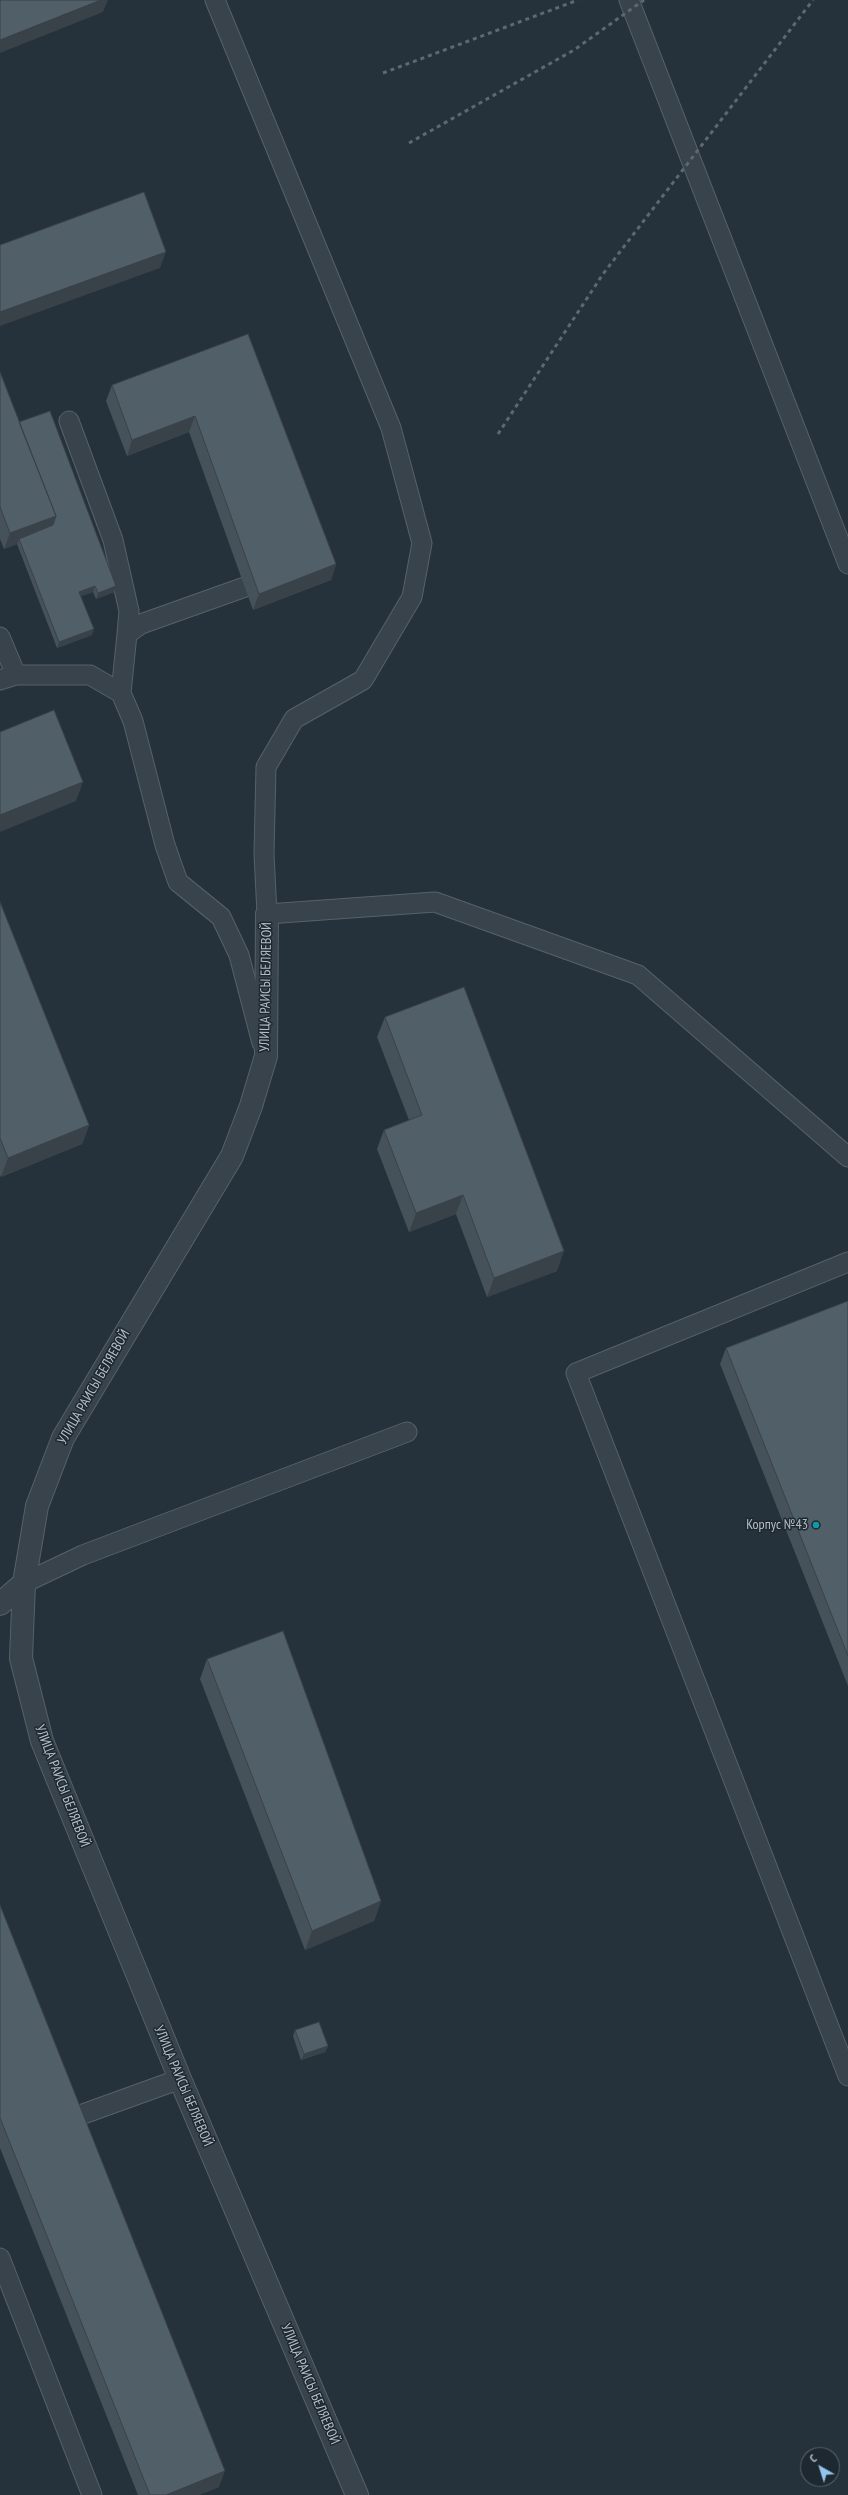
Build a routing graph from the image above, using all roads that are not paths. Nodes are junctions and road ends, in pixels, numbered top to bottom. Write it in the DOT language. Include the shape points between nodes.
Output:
graph roads {
  1 [pos="215,0"];
  2 [pos="629,0"];
  3 [pos="69,421"];
  4 [pos="848,564"];
  5 [pos="245,587"];
  6 [pos="127,634"];
  7 [pos="0,637"];
  8 [pos="8,678"];
  9 [pos="121,693"];
  10 [pos="267,914"];
  11 [pos="266,1056"];
  12 [pos="848,1157"];
  13 [pos="848,1262"];
  14 [pos="407,1432"];
  15 [pos="24,1583"];
  16 [pos="0,1585"];
  17 [pos="0,1604"];
  18 [pos="848,2076"];
  19 [pos="180,2080"];
  20 [pos="72,2118"];
  21 [pos="0,2258"];
  22 [pos="92,2495"];
  23 [pos="357,2495"];
  1 -- 10 [label="lane" via="391,428 422,543 412,596 363,680 294,719 266,767 264,854"];
  2 -- 4 [label="lane"];
  3 -- 6 [label="lane" via="113,540 130,611"];
  5 -- 6 [label="lane" via="140,624"];
  6 -- 9 [label="lane"];
  7 -- 8 [label="lane"];
  8 -- 9 [label="lane" via="90,675"];
  9 -- 11 [label="lane" via="133,721 165,845 178,882 221,917 239,955"];
  10 -- 11 [label="street, УЛИЦА РАИСЫ БЕЛЯЕВОЙ"];
  10 -- 12 [label="lane" via="435,902 638,975"];
  11 -- 15 [label="street, УЛИЦА РАИСЫ БЕЛЯЕВОЙ" via="232,1156 63,1438 37,1506"];
  13 -- 18 [label="lane" via="576,1373"];
  14 -- 15 [label="lane" via="83,1555"];
  15 -- 16 [label="street"];
  15 -- 17 [label="street"];
  15 -- 19 [label="street, УЛИЦА РАИСЫ БЕЛЯЕВОЙ" via="21,1658 42,1741"];
  19 -- 20 [label="lane"];
  19 -- 23 [label="street, УЛИЦА РАИСЫ БЕЛЯЕВОЙ"];
  21 -- 22 [label="lane"];
}
